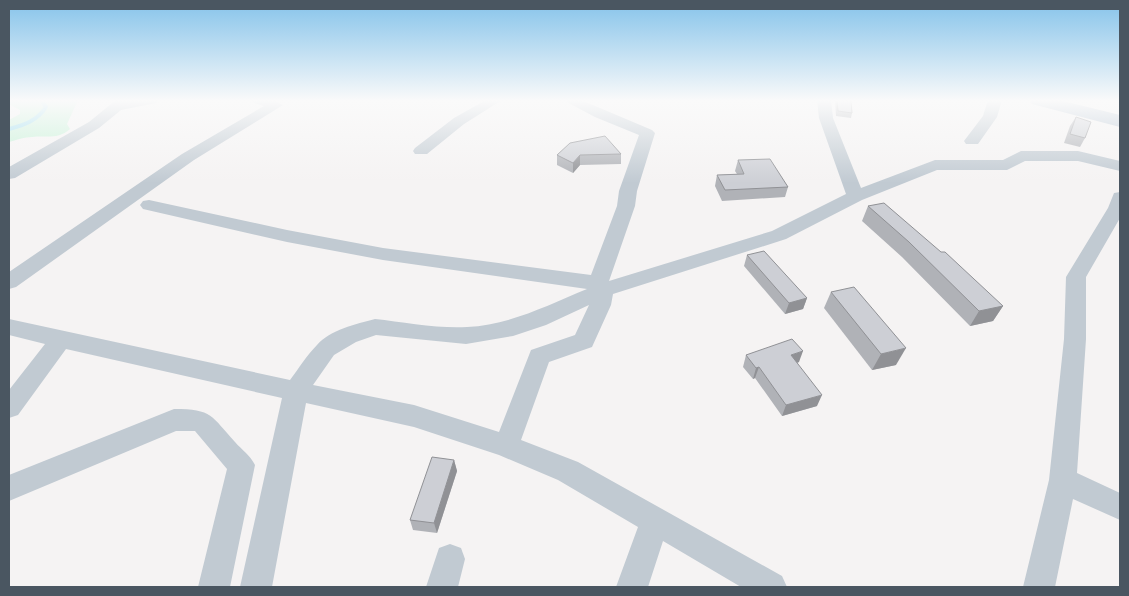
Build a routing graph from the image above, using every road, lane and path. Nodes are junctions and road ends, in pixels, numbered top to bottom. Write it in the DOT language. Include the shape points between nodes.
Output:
graph roads {
  1 [pos="89,128"];
  2 [pos="237,128"];
  3 [pos="450,128"];
  4 [pos="634,128"];
  5 [pos="830,128"];
  6 [pos="982,128"];
  7 [pos="972,141"];
  8 [pos="421,151"];
  9 [pos="1120,166"];
  10 [pos="9,174"];
  11 [pos="856,196"];
  12 [pos="150,205"];
  13 [pos="1119,205"];
  14 [pos="9,282"];
  15 [pos="600,287"];
  16 [pos="9,327"];
  17 [pos="61,339"];
  18 [pos="296,390"];
  19 [pos="9,408"];
  20 [pos="506,446"];
  21 [pos="1063,480"];
  22 [pos="9,488"];
  23 [pos="1120,506"];
  24 [pos="655,521"];
  25 [pos="214,587"];
  26 [pos="256,587"];
  27 [pos="632,587"];
  28 [pos="771,587"];
  29 [pos="1039,587"];
  1 -- 10 [label="street"];
  2 -- 14 [label="street" via="188,157"];
  3 -- 8 [label="street"];
  4 -- 15 [label="street" via="647,133"];
  5 -- 11 [label="street"];
  6 -- 7 [label="street"];
  9 -- 11 [label="street" via="1078,156 1021,156 1006,165 935,165"];
  11 -- 15 [label="street" via="779,235"];
  12 -- 15 [label="street" via="383,254"];
  13 -- 21 [label="street" via="1076,277 1075,339"];
  15 -- 18 [label="street" via="538,319 505,330 466,336 375,327 360,331 326,349"];
  15 -- 20 [label="street" via="600,305 584,341 539,356"];
  16 -- 17 [label="street"];
  17 -- 18 [label="street"];
  17 -- 19 [label="street"];
  18 -- 20 [label="street" via="414,416"];
  18 -- 26 [label="street"];
  20 -- 24 [label="street" via="568,471"];
  21 -- 23 [label="street"];
  21 -- 29 [label="street"];
  22 -- 25 [label="street" via="174,420 194,419 209,426 222,447 241,465"];
  24 -- 27 [label="street"];
  24 -- 28 [label="street"];
}
